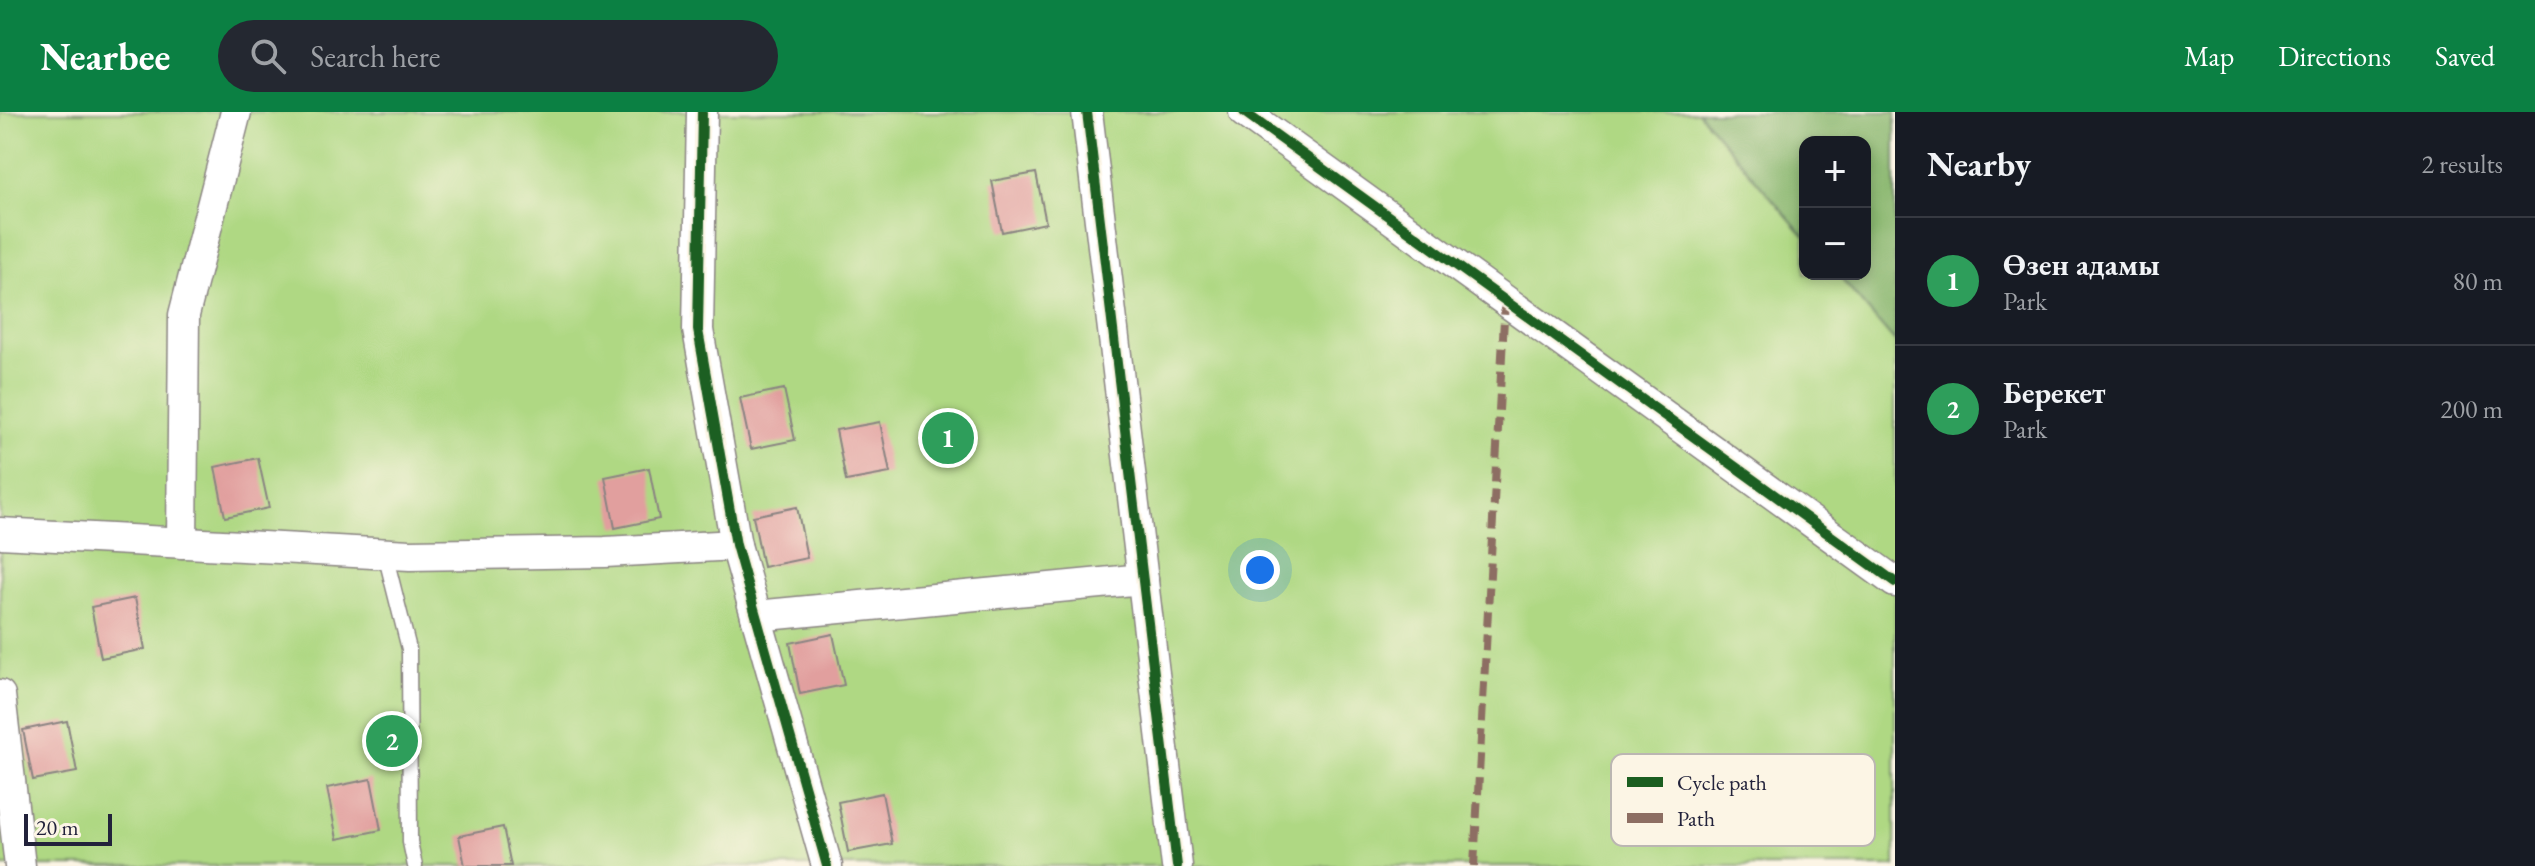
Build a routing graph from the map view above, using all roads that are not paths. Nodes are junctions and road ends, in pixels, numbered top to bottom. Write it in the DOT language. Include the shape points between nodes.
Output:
graph roads {
  1 [pos="236,112"];
  2 [pos="702,112"];
  3 [pos="1087,112"];
  4 [pos="1244,112"];
  5 [pos="0,533"];
  6 [pos="182,543"];
  7 [pos="736,545"];
  8 [pos="385,554"];
  9 [pos="1143,579"];
  10 [pos="1895,582"];
  11 [pos="756,616"];
  12 [pos="0,695"];
  13 [pos="20,866"];
  14 [pos="415,866"];
  15 [pos="827,866"];
  16 [pos="1177,866"];
  1 -- 6 [label="street" via="184,315"];
  2 -- 7 [label="street" via="698,330"];
  3 -- 9 [label="street"];
  4 -- 10 [label="street"];
  5 -- 6 [label="street"];
  6 -- 8 [label="street"];
  7 -- 8 [label="street"];
  7 -- 11 [label="street"];
  8 -- 14 [label="lane" via="409,649 410,842"];
  9 -- 11 [label="street"];
  9 -- 16 [label="street"];
  11 -- 15 [label="street"];
  12 -- 13 [label="street"];
}
